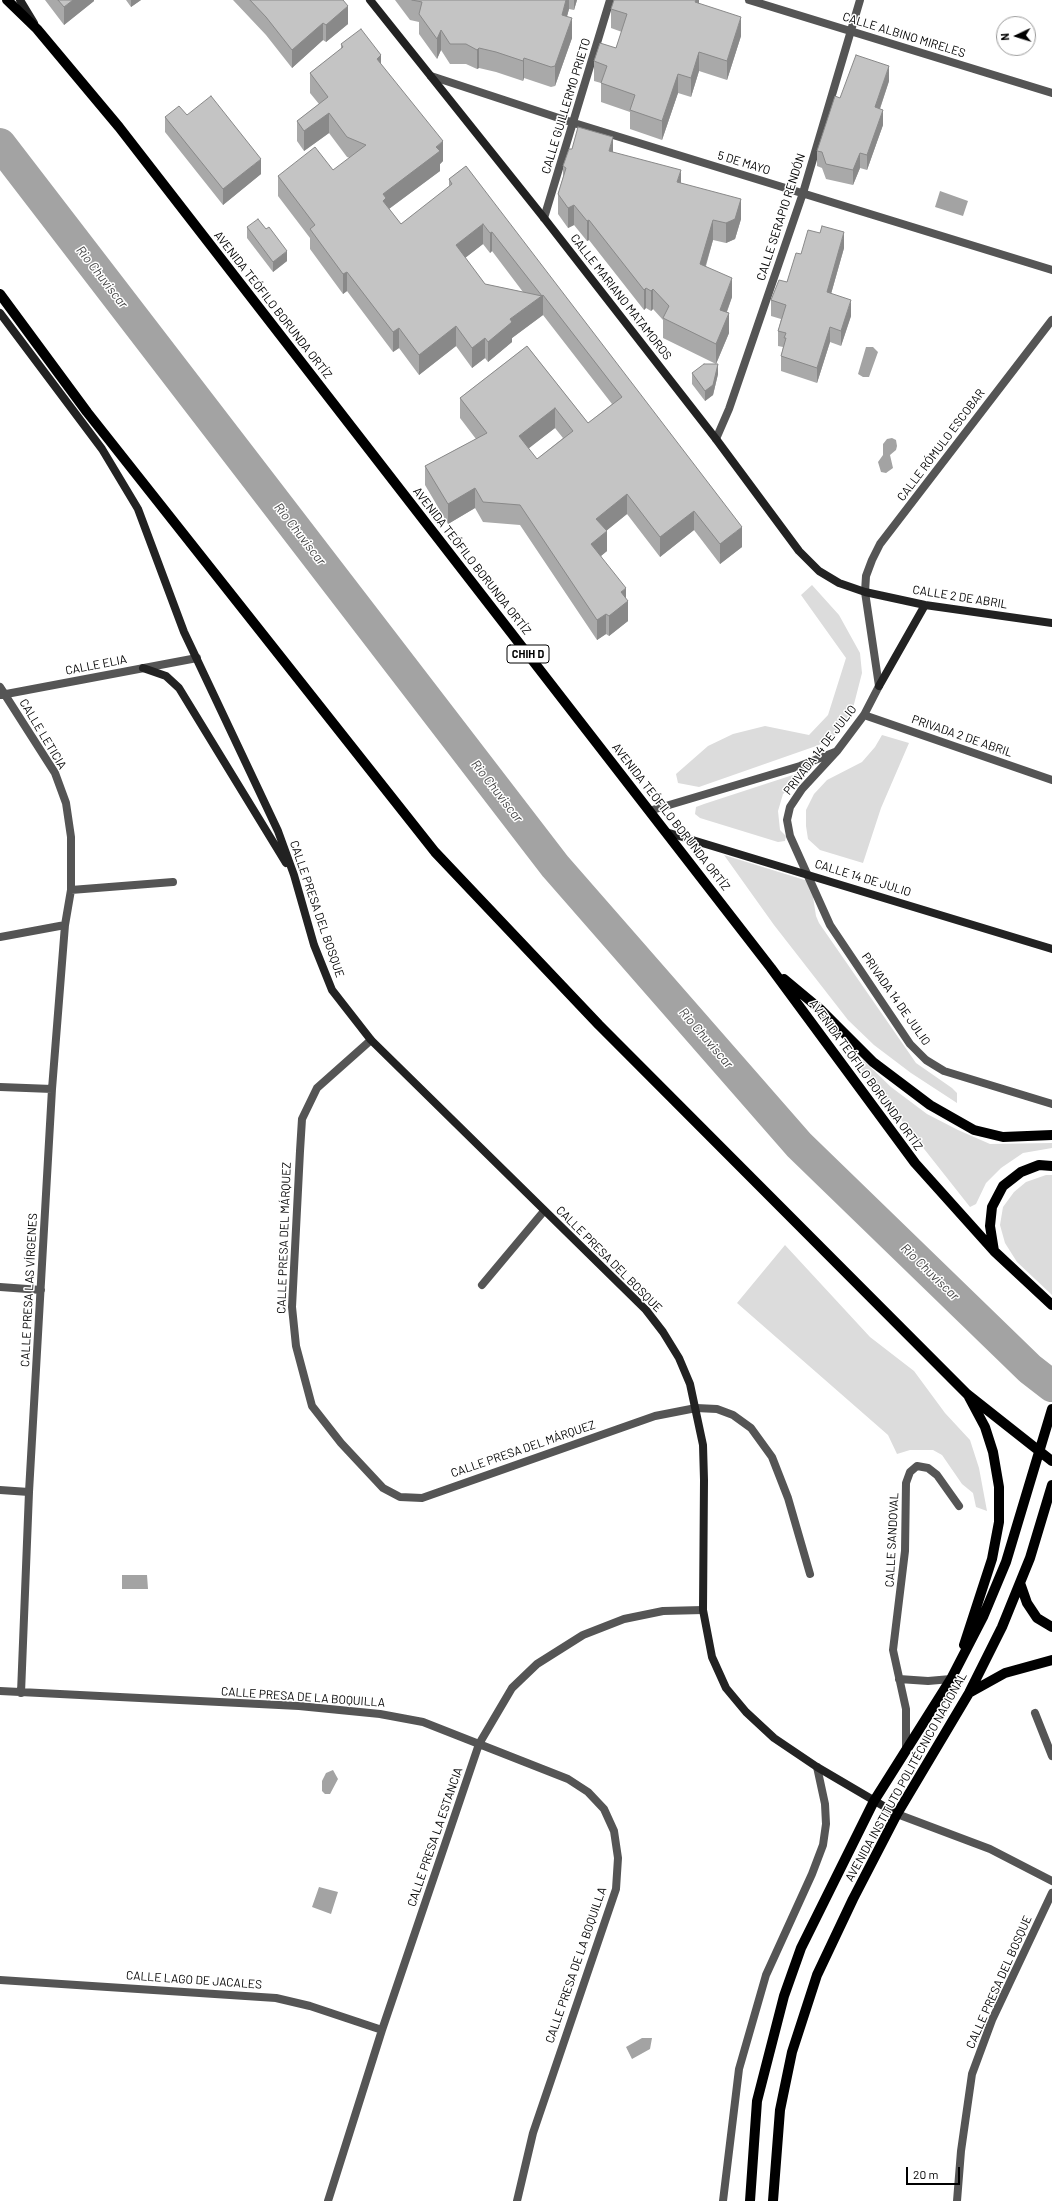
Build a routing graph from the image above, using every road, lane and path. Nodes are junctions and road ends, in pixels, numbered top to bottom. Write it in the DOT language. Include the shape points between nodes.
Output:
graph roads {
  1 [pos="7,0"];
  2 [pos="20,0"];
  3 [pos="370,0"];
  4 [pos="610,0"];
  5 [pos="749,0"];
  6 [pos="860,0"];
  7 [pos="37,29"];
  8 [pos="851,31"];
  9 [pos="430,76"];
  10 [pos="1052,92"];
  11 [pos="574,123"];
  12 [pos="803,193"];
  13 [pos="544,218"];
  14 [pos="1052,270"];
  15 [pos="0,294"];
  16 [pos="0,313"];
  17 [pos="1052,320"];
  18 [pos="716,439"];
  19 [pos="865,592"];
  20 [pos="925,605"];
  21 [pos="1052,623"];
  22 [pos="197,658"];
  23 [pos="143,668"];
  24 [pos="879,686"];
  25 [pos="0,687"];
  26 [pos="3,695"];
  27 [pos="864,715"];
  28 [pos="837,751"];
  29 [pos="1052,780"];
  30 [pos="649,811"];
  31 [pos="666,832"];
  32 [pos="808,874"];
  33 [pos="294,875"];
  34 [pos="174,882"];
  35 [pos="71,890"];
  36 [pos="65,924"];
  37 [pos="0,937"];
  38 [pos="1052,948"];
  39 [pos="771,968"];
  40 [pos="370,1040"];
  41 [pos="0,1087"];
  42 [pos="52,1089"];
  43 [pos="1052,1104"];
  44 [pos="1052,1134"];
  45 [pos="1052,1166"];
  46 [pos="544,1211"];
  47 [pos="994,1251"];
  48 [pos="482,1285"];
  49 [pos="0,1287"];
  50 [pos="41,1290"];
  51 [pos="1052,1305"];
  52 [pos="967,1394"];
  53 [pos="696,1408"];
  54 [pos="1052,1409"];
  55 [pos="1052,1461"];
  56 [pos="1052,1485"];
  57 [pos="0,1490"];
  58 [pos="29,1492"];
  59 [pos="959,1506"];
  60 [pos="810,1574"];
  61 [pos="1020,1583"];
  62 [pos="703,1610"];
  63 [pos="1052,1627"];
  64 [pos="1052,1660"];
  65 [pos="957,1669"];
  66 [pos="899,1679"];
  67 [pos="951,1679"];
  68 [pos="0,1691"];
  69 [pos="22,1693"];
  70 [pos="969,1693"];
  71 [pos="1035,1712"];
  72 [pos="479,1744"];
  73 [pos="906,1752"];
  74 [pos="1052,1756"];
  75 [pos="817,1767"];
  76 [pos="874,1801"];
  77 [pos="897,1814"];
  78 [pos="1052,1881"];
  79 [pos="1052,1893"];
  80 [pos="0,1980"];
  81 [pos="382,2030"];
  82 [pos="328,2201"];
  83 [pos="517,2201"];
  84 [pos="723,2201"];
  85 [pos="750,2201"];
  86 [pos="773,2201"];
  87 [pos="957,2201"];
  1 -- 7 [label="main road, AVENIDA TEÓFILO BORUNDA ORTÍZ / CHIH D"];
  2 -- 7 [label="street"];
  3 -- 9 [label="street, CALLE MARIANO MATAMOROS"];
  4 -- 11 [label="street, CALLE GUILLERMO PRIETO"];
  5 -- 8 [label="street, CALLE ALBINO MIRELES"];
  6 -- 8 [label="street, CALLE SERAPIO RENDÓN"];
  7 -- 30 [label="main road, AVENIDA TEÓFILO BORUNDA ORTÍZ / CHIH D" via="119,127"];
  8 -- 10 [label="street, CALLE ALBINO MIRELES"];
  8 -- 12 [label="street, CALLE SERAPIO RENDÓN"];
  9 -- 11 [label="street, 5 DE MAYO"];
  9 -- 13 [label="street, CALLE MARIANO MATAMOROS"];
  11 -- 12 [label="street, 5 DE MAYO"];
  11 -- 13 [label="street, CALLE GUILLERMO PRIETO"];
  12 -- 14 [label="street, 5 DE MAYO"];
  12 -- 18 [label="street, CALLE SERAPIO RENDÓN" via="729,409"];
  13 -- 18 [label="street, CALLE MARIANO MATAMOROS"];
  15 -- 52 [label="main road" via="87,412 434,852 599,1025"];
  16 -- 22 [label="street, CALLE PRESA DEL BOSQUE" via="118,473 150,536 172,603"];
  17 -- 19 [label="street, CALLE RÓMULO ESCOBAR" via="880,544 866,576"];
  18 -- 19 [label="street, CALLE MARIANO MATAMOROS" via="800,551 819,571 839,583"];
  19 -- 20 [label="street, CALLE 2 DE ABRIL"];
  19 -- 24 [label="street"];
  20 -- 21 [label="street, CALLE 2 DE ABRIL"];
  20 -- 24 [label="street"];
  22 -- 23 [label="street, CALLE ELIA"];
  22 -- 33 [label="street, CALLE PRESA DEL BOSQUE" via="261,793"];
  23 -- 26 [label="street, CALLE ELIA"];
  23 -- 33 [label="street" via="166,676 179,688"];
  24 -- 27 [label="street, PRIVADA 14 DE JULIO"];
  25 -- 26 [label="street, CALLE LETICIA"];
  26 -- 35 [label="street, CALLE LETICIA" via="55,773 66,803 71,836"];
  27 -- 28 [label="street, PRIVADA 14 DE JULIO"];
  27 -- 29 [label="street, PRIVADA 2 DE ABRIL"];
  28 -- 30 [label="street" via="800,766"];
  28 -- 32 [label="street, PRIVADA 14 DE JULIO" via="802,789 790,807 790,836"];
  30 -- 31 [label="main road, AVENIDA TEÓFILO BORUNDA ORTÍZ / CHIH D"];
  31 -- 32 [label="street, CALLE 14 DE JULIO"];
  31 -- 39 [label="main road, AVENIDA TEÓFILO BORUNDA ORTÍZ / CHIH D"];
  32 -- 38 [label="street, CALLE 14 DE JULIO"];
  32 -- 43 [label="street, PRIVADA 14 DE JULIO" via="830,925 910,1044 926,1060 944,1072"];
  33 -- 40 [label="street, CALLE PRESA DEL BOSQUE" via="328,983"];
  34 -- 35 [label="street"];
  35 -- 36 [label="street, CALLE PRESA LAS VÍRGENES"];
  36 -- 37 [label="street"];
  36 -- 42 [label="street, CALLE PRESA LAS VÍRGENES"];
  39 -- 44 [label="main road" via="820,1009 873,1062 930,1105 974,1130 1003,1137"];
  39 -- 47 [label="main road, AVENIDA TEÓFILO BORUNDA ORTÍZ / CHIH D" via="915,1164"];
  40 -- 46 [label="street, CALLE PRESA DEL BOSQUE"];
  40 -- 53 [label="street, CALLE PRESA DEL MÁRQUEZ" via="317,1088 302,1119 292,1306 296,1346 312,1406 341,1444 383,1488 400,1497 422,1498 654,1416"];
  41 -- 42 [label="street"];
  42 -- 50 [label="street, CALLE PRESA LAS VÍRGENES"];
  45 -- 47 [label="main road" via="1039,1165 1020,1172 1003,1186 992,1207 990,1226"];
  46 -- 48 [label="street"];
  46 -- 53 [label="street, CALLE PRESA DEL BOSQUE" via="646,1310 679,1358 690,1384"];
  47 -- 51 [label="main road, AVENIDA TEÓFILO BORUNDA ORTÍZ / CHIH D"];
  49 -- 50 [label="street"];
  50 -- 58 [label="street, CALLE PRESA LAS VÍRGENES"];
  52 -- 55 [label="main road"];
  52 -- 65 [label="main road" via="984,1427 993,1452 999,1487 999,1522 992,1559"];
  53 -- 60 [label="street, CALLE PRESA DEL MÁRQUEZ" via="717,1409 733,1415 751,1428 772,1457 788,1498"];
  53 -- 62 [label="street, CALLE PRESA DEL BOSQUE" via="703,1444"];
  54 -- 65 [label="main road, AVENIDA INSTITUTO POLITÉCNICO NACIONAL" via="1006,1562 984,1617"];
  56 -- 61 [label="main road, AVENIDA INSTITUTO POLITÉCNICO NACIONAL"];
  57 -- 58 [label="street"];
  58 -- 69 [label="street, CALLE PRESA LAS VÍRGENES"];
  59 -- 66 [label="street, CALLE SANDOVAL" via="937,1475 928,1468 917,1466 910,1472 906,1483 905,1551 893,1650"];
  61 -- 63 [label="main road" via="1027,1602 1037,1618"];
  61 -- 70 [label="main road, AVENIDA INSTITUTO POLITÉCNICO NACIONAL" via="1002,1627"];
  62 -- 72 [label="street, CALLE PRESA LA ESTANCIA" via="663,1611 624,1619 583,1635 537,1664 512,1688"];
  62 -- 75 [label="street, CALLE PRESA DEL BOSQUE" via="712,1657 726,1688 746,1712 774,1738"];
  64 -- 70 [label="main road" via="1005,1673"];
  65 -- 67 [label="main road, AVENIDA INSTITUTO POLITÉCNICO NACIONAL"];
  66 -- 67 [label="street"];
  66 -- 73 [label="street" via="906,1709"];
  67 -- 73 [label="main road, AVENIDA INSTITUTO POLITÉCNICO NACIONAL"];
  68 -- 69 [label="street, CALLE PRESA DE LA BOQUILLA"];
  69 -- 72 [label="street, CALLE PRESA DE LA BOQUILLA" via="299,1706 380,1714 423,1722"];
  70 -- 77 [label="main road, AVENIDA INSTITUTO POLITÉCNICO NACIONAL"];
  71 -- 74 [label="street"];
  72 -- 81 [label="street, CALLE PRESA LA ESTANCIA"];
  72 -- 83 [label="street, CALLE PRESA DE LA BOQUILLA" via="568,1779 588,1792 604,1809 614,1831 618,1858 616,1889 533,2133"];
  73 -- 76 [label="main road, AVENIDA INSTITUTO POLITÉCNICO NACIONAL"];
  75 -- 76 [label="street, CALLE PRESA DEL BOSQUE"];
  75 -- 84 [label="street" via="825,1804 823,1845 766,1975 739,2069"];
  76 -- 77 [label="street, CALLE PRESA DEL BOSQUE"];
  76 -- 85 [label="main road, AVENIDA INSTITUTO POLITÉCNICO NACIONAL" via="801,1948 784,1996 757,2101"];
  77 -- 78 [label="street, CALLE PRESA DEL BOSQUE" via="990,1849"];
  77 -- 86 [label="main road, AVENIDA INSTITUTO POLITÉCNICO NACIONAL" via="816,1975 792,2052 780,2110"];
  79 -- 87 [label="street, CALLE PRESA DEL BOSQUE" via="992,2020 972,2074"];
  80 -- 81 [label="street, CALLE LAGO DE JACALES" via="276,1998 310,2006"];
  81 -- 82 [label="street, CALLE PRESA LA ESTANCIA"];
}
